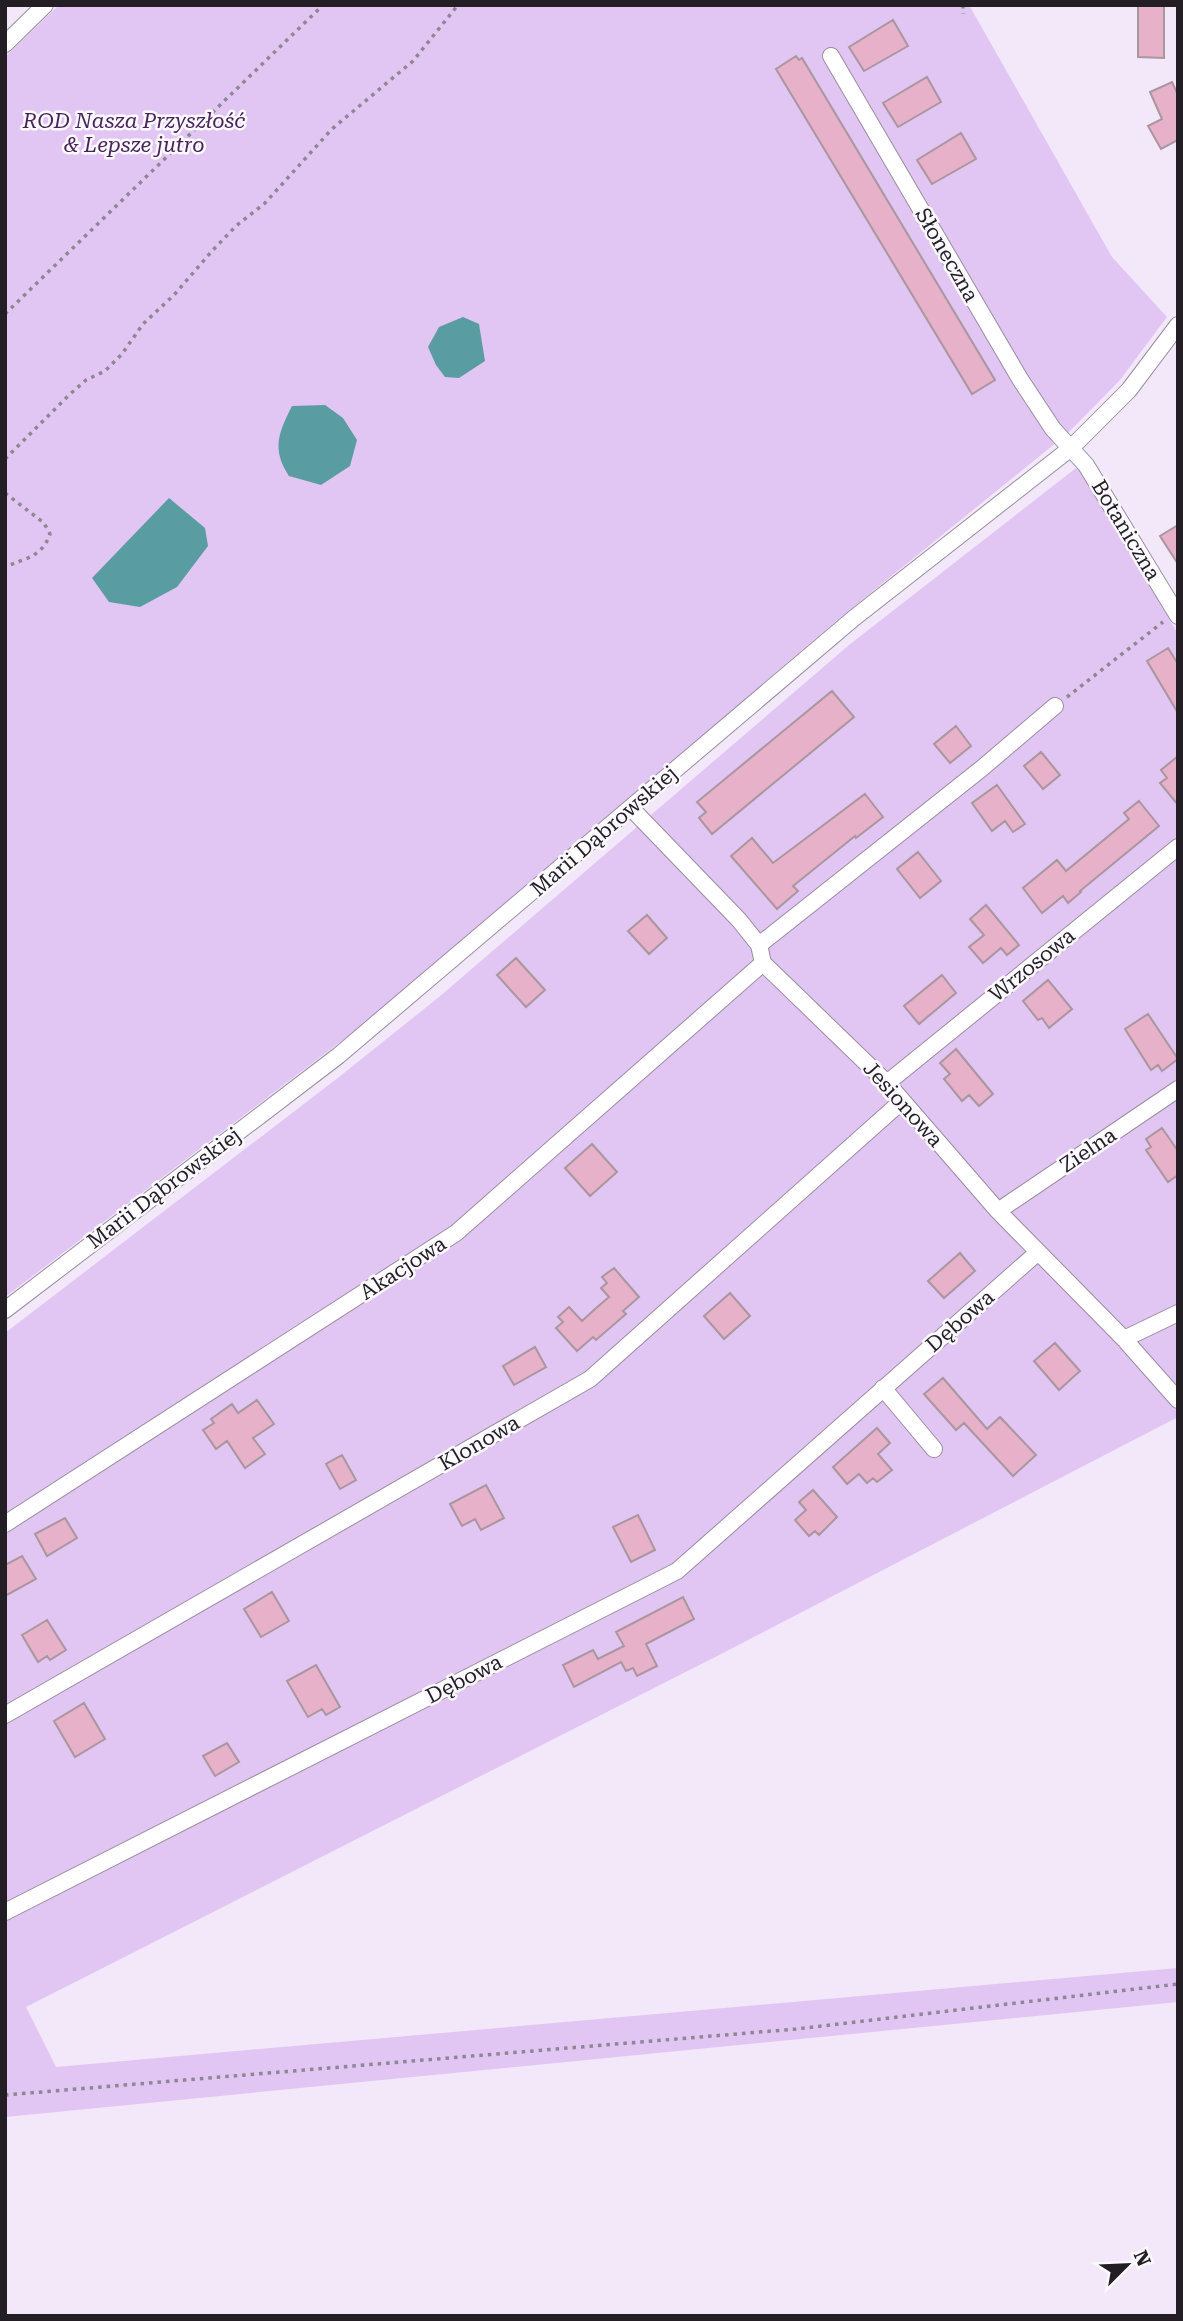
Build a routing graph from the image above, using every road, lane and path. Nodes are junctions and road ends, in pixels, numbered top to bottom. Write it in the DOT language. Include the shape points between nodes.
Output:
graph roads {
  1 [pos="45,5"];
  2 [pos="323,5"];
  3 [pos="458,5"];
  4 [pos="963,5"];
  5 [pos="963,14"];
  6 [pos="5,44"];
  7 [pos="831,56"];
  8 [pos="5,313"];
  9 [pos="1178,325"];
  10 [pos="1071,448"];
  11 [pos="5,459"];
  12 [pos="5,493"];
  13 [pos="5,567"];
  14 [pos="1177,614"];
  15 [pos="1055,706"];
  16 [pos="631,808"];
  17 [pos="1178,847"];
  18 [pos="758,945"];
  19 [pos="763,963"];
  20 [pos="887,1083"];
  21 [pos="1178,1089"];
  22 [pos="902,1101"];
  23 [pos="998,1211"];
  24 [pos="1037,1252"];
  25 [pos="5,1310"];
  26 [pos="1178,1313"];
  27 [pos="1124,1339"];
  28 [pos="883,1388"];
  29 [pos="1178,1400"];
  30 [pos="934,1449"];
  31 [pos="5,1524"];
  32 [pos="5,1715"];
  33 [pos="5,1912"];
  34 [pos="1178,1984"];
  35 [pos="5,2095"];
  1 -- 6 [label="street"];
  2 -- 8 [label="path"];
  3 -- 11 [label="path" via="413,61 332,129 265,203 236,226 143,324 122,354 69,395"];
  4 -- 5 [label="path"];
  7 -- 10 [label="street, Słoneczna" via="1020,379"];
  9 -- 10 [label="street, Marii Dąbrowskiej" via="1129,390"];
  10 -- 14 [label="street, Botaniczna" via="1093,475"];
  10 -- 16 [label="street, Marii Dąbrowskiej" via="854,618"];
  12 -- 13 [label="path" via="44,523 50,534 36,555"];
  14 -- 15 [label="path"];
  15 -- 18 [label="street"];
  16 -- 18 [label="street"];
  16 -- 25 [label="street, Marii Dąbrowskiej" via="338,1056"];
  17 -- 20 [label="street, Wrzosowa"];
  18 -- 19 [label="street"];
  19 -- 20 [label="street, Jesionowa"];
  19 -- 31 [label="street, Akacjowa" via="456,1233"];
  20 -- 22 [label="street, Jesionowa"];
  21 -- 23 [label="street, Zielna"];
  22 -- 23 [label="street, Jesionowa"];
  22 -- 32 [label="street, Klonowa" via="590,1379"];
  23 -- 24 [label="street, Jesionowa"];
  24 -- 27 [label="street, Jesionowa"];
  24 -- 28 [label="street, Dębowa"];
  26 -- 27 [label="street"];
  27 -- 29 [label="street, Jesionowa"];
  28 -- 30 [label="street"];
  28 -- 33 [label="street, Dębowa" via="677,1571"];
  34 -- 35 [label="path" via="796,2029"];
}
